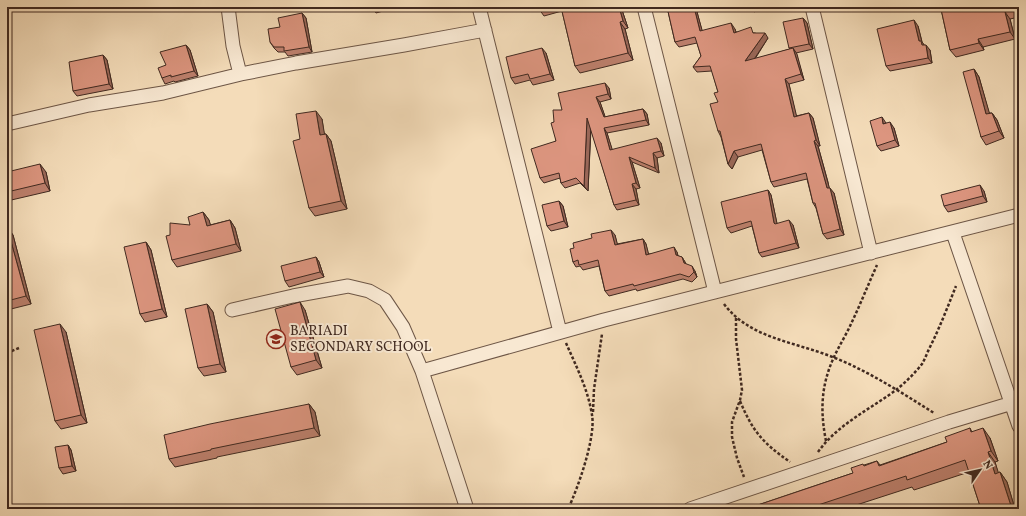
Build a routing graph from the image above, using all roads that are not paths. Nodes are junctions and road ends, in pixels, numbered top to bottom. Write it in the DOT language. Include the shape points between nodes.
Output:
graph roads {
  1 [pos="228,7"];
  2 [pos="479,7"];
  3 [pos="644,7"];
  4 [pos="812,7"];
  5 [pos="485,30"];
  6 [pos="240,74"];
  7 [pos="7,124"];
  8 [pos="1019,215"];
  9 [pos="953,233"];
  10 [pos="871,254"];
  11 [pos="715,292"];
  12 [pos="232,310"];
  13 [pos="560,332"];
  14 [pos="422,370"];
  15 [pos="1016,402"];
  16 [pos="1019,426"];
  17 [pos="467,509"];
  18 [pos="690,509"];
  1 -- 6 [label="street"];
  2 -- 5 [label="street"];
  3 -- 11 [label="street"];
  4 -- 10 [label="street"];
  5 -- 6 [label="street"];
  5 -- 13 [label="street"];
  6 -- 7 [label="street" via="163,93 89,104"];
  8 -- 9 [label="street"];
  9 -- 10 [label="street"];
  9 -- 15 [label="street"];
  10 -- 11 [label="street"];
  11 -- 13 [label="street"];
  12 -- 14 [label="street" via="348,286 370,291 385,300 403,327"];
  13 -- 14 [label="street"];
  14 -- 17 [label="street"];
  15 -- 16 [label="street"];
  15 -- 18 [label="street"];
}
